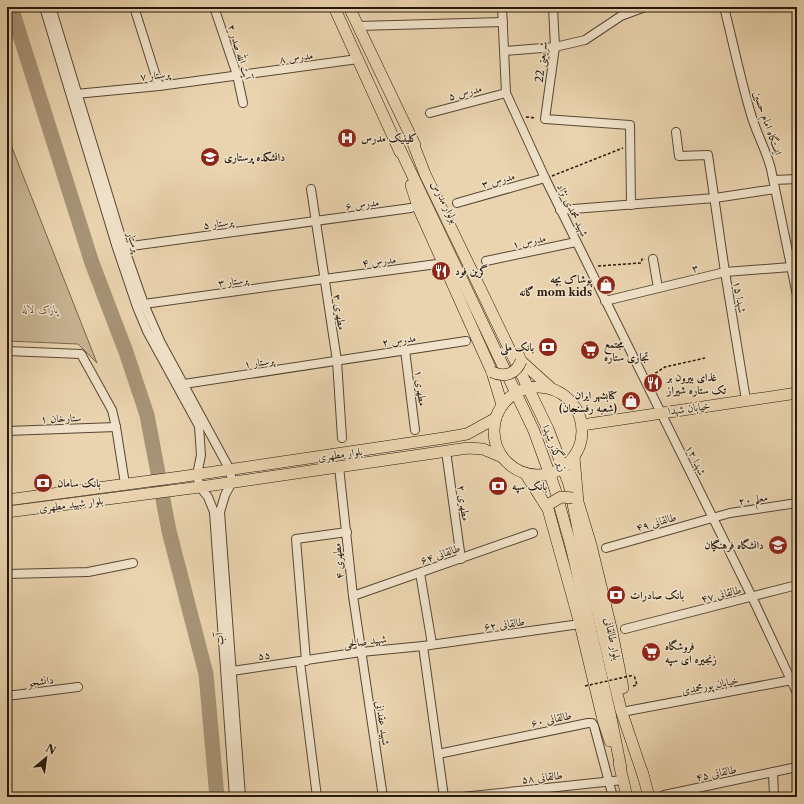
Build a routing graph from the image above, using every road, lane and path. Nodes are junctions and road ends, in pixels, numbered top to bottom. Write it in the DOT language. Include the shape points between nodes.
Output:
graph roads {
  1 [pos="44,7"];
  2 [pos="51,7"];
  3 [pos="134,7"];
  4 [pos="214,7"];
  5 [pos="334,7"];
  6 [pos="348,7"];
  7 [pos="502,7"];
  8 [pos="553,7"];
  9 [pos="645,7"];
  10 [pos="724,7"];
  11 [pos="503,22"];
  12 [pos="358,26"];
  13 [pos="555,47"];
  14 [pos="504,51"];
  15 [pos="358,59"];
  16 [pos="237,76"];
  17 [pos="159,86"];
  18 [pos="506,93"];
  19 [pos="76,94"];
  20 [pos="243,103"];
  21 [pos="430,113"];
  22 [pos="516,116"];
  23 [pos="545,119"];
  24 [pos="676,132"];
  25 [pos="411,138"];
  26 [pos="398,145"];
  27 [pos="630,145"];
  28 [pos="545,178"];
  29 [pos="797,179"];
  30 [pos="774,180"];
  31 [pos="311,189"];
  32 [pos="775,189"];
  33 [pos="715,198"];
  34 [pos="457,203"];
  35 [pos="631,205"];
  36 [pos="411,208"];
  37 [pos="560,210"];
  38 [pos="316,221"];
  39 [pos="576,242"];
  40 [pos="124,247"];
  41 [pos="653,258"];
  42 [pos="486,261"];
  43 [pos="437,264"];
  44 [pos="588,267"];
  45 [pos="791,267"];
  46 [pos="725,272"];
  47 [pos="324,279"];
  48 [pos="658,288"];
  49 [pos="797,295"];
  50 [pos="605,301"];
  51 [pos="144,304"];
  52 [pos="466,341"];
  53 [pos="405,350"];
  54 [pos="7,352"];
  55 [pos="705,358"];
  56 [pos="337,361"];
  57 [pos="521,361"];
  58 [pos="492,372"];
  59 [pos="644,380"];
  60 [pos="184,384"];
  61 [pos="552,389"];
  62 [pos="797,393"];
  63 [pos="746,400"];
  64 [pos="502,405"];
  65 [pos="660,413"];
  66 [pos="496,418"];
  67 [pos="582,425"];
  68 [pos="116,427"];
  69 [pos="7,430"];
  70 [pos="415,430"];
  71 [pos="342,438"];
  72 [pos="446,451"];
  73 [pos="502,457"];
  74 [pos="574,457"];
  75 [pos="339,467"];
  76 [pos="230,470"];
  77 [pos="525,473"];
  78 [pos="197,475"];
  79 [pos="180,477"];
  80 [pos="232,482"];
  81 [pos="129,484"];
  82 [pos="200,487"];
  83 [pos="183,489"];
  84 [pos="7,500"];
  85 [pos="575,500"];
  86 [pos="797,503"];
  87 [pos="550,506"];
  88 [pos="7,512"];
  89 [pos="712,517"];
  90 [pos="347,532"];
  91 [pos="533,533"];
  92 [pos="606,548"];
  93 [pos="461,558"];
  94 [pos="133,563"];
  95 [pos="420,572"];
  96 [pos="7,574"];
  97 [pos="797,585"];
  98 [pos="353,596"];
  99 [pos="752,597"];
  100 [pos="580,624"];
  101 [pos="625,629"];
  102 [pos="432,644"];
  103 [pos="423,646"];
  104 [pos="361,652"];
  105 [pos="303,661"];
  106 [pos="232,671"];
  107 [pos="794,680"];
  108 [pos="637,685"];
  109 [pos="78,686"];
  110 [pos="585,686"];
  111 [pos="797,693"];
  112 [pos="7,696"];
  113 [pos="627,711"];
  114 [pos="438,754"];
  115 [pos="797,767"];
  116 [pos="621,768"];
  117 [pos="773,772"];
  118 [pos="644,778"];
  119 [pos="623,780"];
  120 [pos="608,781"];
  121 [pos="664,795"];
  122 [pos="234,797"];
  123 [pos="240,797"];
  124 [pos="317,797"];
  125 [pos="383,797"];
  126 [pos="444,797"];
  127 [pos="462,797"];
  128 [pos="613,797"];
  129 [pos="627,797"];
  130 [pos="650,797"];
  131 [pos="774,797"];
  1 -- 78 [label="street, پرستار" via="137,308 199,426 201,455"];
  2 -- 19 [label="street, پرستار"];
  3 -- 17 [label="street"];
  4 -- 16 [label="street, آیت الله صدر ۲"];
  5 -- 15 [label="main road"];
  6 -- 12 [label="main road, بولوار مدرس"];
  7 -- 11 [label="street, شهید محمدی نژاد"];
  8 -- 13 [label="street, شریعتی 22"];
  9 -- 13 [label="street" via="621,16 585,40"];
  10 -- 30 [label="street, ایستگاه امام حسین" via="750,113 768,157"];
  11 -- 12 [label="street"];
  11 -- 14 [label="street, شهید محمدی نژاد"];
  12 -- 25 [label="main road, بولوار مدرس"];
  13 -- 14 [label="street"];
  13 -- 23 [label="street, شریعتی 22"];
  14 -- 18 [label="street, شهید محمدی نژاد"];
  15 -- 16 [label="street, مدرس ۸"];
  15 -- 26 [label="main road"];
  16 -- 17 [label="street, پرستار ۷"];
  16 -- 20 [label="street, آیت الله صدر ۲"];
  17 -- 19 [label="street, پرستار ۷"];
  18 -- 21 [label="street, مدرس ۵"];
  18 -- 22 [label="street, شهید محمدی نژاد"];
  19 -- 40 [label="street, پرستار"];
  22 -- 23 [label="path"];
  22 -- 28 [label="street, شهید محمدی نژاد"];
  23 -- 27 [label="street" via="630,125"];
  24 -- 33 [label="street, شهدا ۱۵" via="679,156 708,155"];
  25 -- 57 [label="main road, بولوار مدرس" via="448,204"];
  25 -- 118 [label="main road, زیر گذر شهدا" via="425,174 548,430 569,484 621,710"];
  26 -- 58 [label="main road" via="418,207"];
  26 -- 116 [label="main road, زیر گذر شهدا" via="534,431 555,489 571,546"];
  27 -- 28 [label="path"];
  27 -- 35 [label="street"];
  28 -- 34 [label="street, مدرس ۳"];
  28 -- 37 [label="street, شهید محمدی نژاد"];
  29 -- 30 [label="street"];
  30 -- 32 [label="street, ایستگاه امام حسین"];
  31 -- 38 [label="street, مطهری ۳"];
  32 -- 33 [label="street"];
  32 -- 45 [label="street, ایستگاه امام حسین"];
  33 -- 35 [label="street"];
  33 -- 46 [label="street, شهدا ۱۵"];
  35 -- 37 [label="street"];
  36 -- 38 [label="street, مدرس ۶"];
  37 -- 39 [label="street, شهید محمدی نژاد"];
  38 -- 40 [label="street, پرستار ۵"];
  38 -- 47 [label="street, مطهری ۳"];
  39 -- 42 [label="street, مدرس ۱"];
  39 -- 44 [label="street, شهید محمدی نژاد"];
  40 -- 51 [label="street, پرستار"];
  41 -- 44 [label="path" via="642,259 641,263"];
  41 -- 48 [label="street"];
  43 -- 47 [label="street, مدرس ۴"];
  44 -- 50 [label="street, شهید محمدی نژاد"];
  45 -- 46 [label="street, ۳"];
  45 -- 49 [label="street, ایستگاه امام حسین"];
  46 -- 48 [label="street, ۳"];
  46 -- 63 [label="street, شهدا ۱۵"];
  47 -- 51 [label="street, پرستار ۳"];
  47 -- 56 [label="street, مطهری ۳"];
  48 -- 50 [label="street, ۳"];
  50 -- 59 [label="street, شهید محمدی نژاد"];
  51 -- 60 [label="street, پرستار" via="161,343"];
  52 -- 53 [label="street, مدرس ۲"];
  53 -- 56 [label="street, مدرس ۲"];
  53 -- 70 [label="street, مطهری ۱"];
  54 -- 68 [label="street" via="81,354 112,410"];
  55 -- 59 [label="path" via="665,367"];
  56 -- 60 [label="street, پرستار ۱"];
  56 -- 71 [label="street, مطهری ۳"];
  57 -- 58 [label="main road, bridge" via="519,367 510,374 498,375"];
  57 -- 61 [label="main road, بولوار مدرس"];
  58 -- 64 [label="main road"];
  59 -- 65 [label="street, شهید محمدی نژاد"];
  60 -- 76 [label="street, پرستار"];
  61 -- 64 [label="main road" via="524,389"];
  61 -- 67 [label="main road" via="572,403"];
  62 -- 63 [label="main road, خیابان شهدا"];
  63 -- 65 [label="main road, خیابان شهدا"];
  64 -- 66 [label="main road"];
  65 -- 67 [label="main road, خیابان شهدا"];
  65 -- 89 [label="street, ۱۲ شهدا"];
  66 -- 73 [label="main road" via="496,445"];
  66 -- 76 [label="main road, بلوار مطهری" via="467,434"];
  67 -- 74 [label="main road" via="580,447"];
  68 -- 69 [label="street, ستارخان ۱"];
  68 -- 81 [label="street"];
  72 -- 73 [label="main road, بلوار مطهری" via="483,449"];
  72 -- 75 [label="main road, بلوار مطهری"];
  72 -- 93 [label="street, مطهری ۲"];
  73 -- 77 [label="main road" via="512,467"];
  74 -- 77 [label="main road" via="564,467 552,473"];
  74 -- 85 [label="main road, بلوار طالقانی"];
  75 -- 80 [label="main road, بلوار مطهری"];
  75 -- 90 [label="street, مطهری ۴"];
  76 -- 78 [label="main road, بلوار مطهری"];
  76 -- 80 [label="street, پرستار"];
  77 -- 87 [label="main road"];
  78 -- 79 [label="main road, بلوار مطهری"];
  78 -- 82 [label="street, آب"];
  79 -- 81 [label="main road, بلوار شهید مطهری"];
  80 -- 82 [label="main road, بلوار مطهری"];
  80 -- 106 [label="street, آب" via="220,512"];
  81 -- 84 [label="main road, بلوار شهید مطهری"];
  82 -- 83 [label="main road, بلوار مطهری"];
  82 -- 122 [label="street, آب" via="208,497 214,512"];
  83 -- 88 [label="main road, بلوار شهید مطهری"];
  85 -- 87 [label="main road, bridge" via="561,497"];
  85 -- 113 [label="main road, بلوار طالقانی" via="592,545"];
  86 -- 89 [label="street, معلم ۲۰"];
  87 -- 100 [label="main road"];
  89 -- 92 [label="street, طالقانی ۴۹"];
  89 -- 99 [label="street, ۱۲ شهدا"];
  90 -- 98 [label="street, مطهری ۴"];
  90 -- 105 [label="street" via="296,539"];
  91 -- 93 [label="street, طالقانی ۶۴"];
  93 -- 95 [label="street, طالقانی ۶۴"];
  94 -- 96 [label="street" via="88,572"];
  95 -- 98 [label="street, طالقانی ۶۴"];
  95 -- 102 [label="street"];
  97 -- 99 [label="street, طالقانی ۴۷"];
  98 -- 104 [label="street, مطهری ۴"];
  99 -- 101 [label="street, طالقانی ۴۷"];
  99 -- 107 [label="street, ۱۲ شهدا"];
  100 -- 102 [label="street, طالقانی ۶۲"];
  100 -- 116 [label="main road" via="603,720"];
  102 -- 103 [label="street, شهید صالحی"];
  103 -- 104 [label="street, شهید صالحی"];
  103 -- 114 [label="street"];
  104 -- 105 [label="street, شهید صالحی"];
  104 -- 125 [label="street, شهید عقدانی"];
  105 -- 106 [label="street, ۵۵"];
  105 -- 124 [label="street"];
  106 -- 123 [label="street, آب"];
  107 -- 111 [label="street, ۱۲ شهدا"];
  107 -- 113 [label="street, خیابان پورمحمدی"];
  108 -- 110 [label="path, bridge" via="634,675"];
  109 -- 112 [label="street, دانشجو"];
  113 -- 118 [label="main road, بلوار طالقانی"];
  114 -- 120 [label="street, طالقانی ۶۰" via="588,722 594,726"];
  114 -- 126 [label="street"];
  115 -- 117 [label="street, طالقانی ۴۵"];
  116 -- 119 [label="main road"];
  117 -- 121 [label="street, طالقانی ۴۵"];
  117 -- 131 [label="street"];
  118 -- 130 [label="main road, بلوار طالقانی"];
  119 -- 120 [label="street, طالقانی ۵۸"];
  119 -- 129 [label="main road"];
  120 -- 127 [label="street, طالقانی ۵۸"];
  120 -- 128 [label="street, طالقانی ۶۰"];
}
